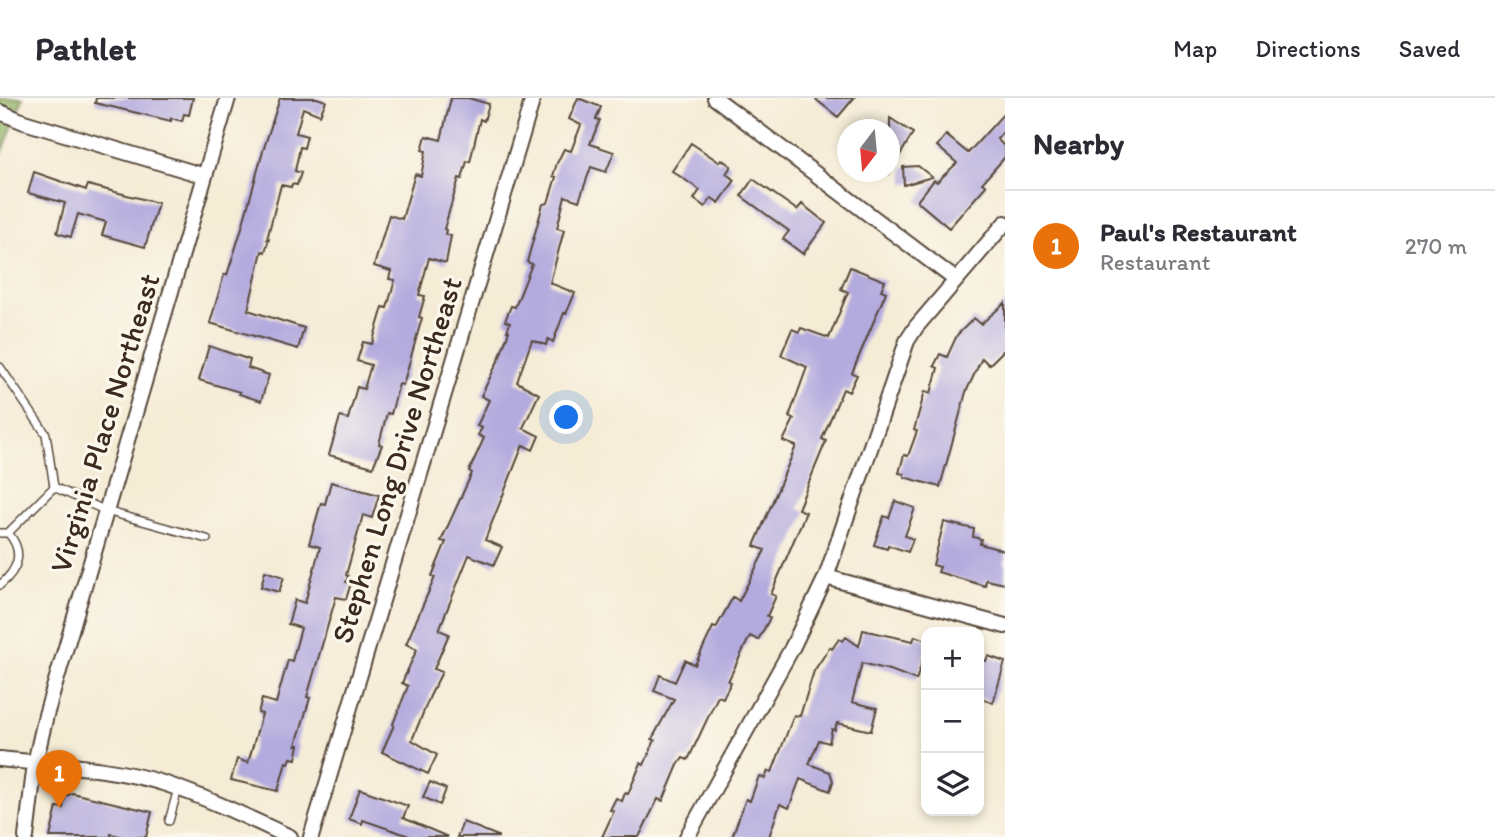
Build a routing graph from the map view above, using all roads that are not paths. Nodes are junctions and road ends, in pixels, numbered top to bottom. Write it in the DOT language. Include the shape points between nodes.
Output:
graph roads {
  1 [pos="228,98"];
  2 [pos="533,98"];
  3 [pos="715,98"];
  4 [pos="0,112"];
  5 [pos="205,176"];
  6 [pos="1005,223"];
  7 [pos="956,280"];
  8 [pos="0,367"];
  9 [pos="54,487"];
  10 [pos="106,511"];
  11 [pos="4,533"];
  12 [pos="207,539"];
  13 [pos="826,577"];
  14 [pos="0,585"];
  15 [pos="1005,626"];
  16 [pos="0,759"];
  17 [pos="34,763"];
  18 [pos="178,789"];
  19 [pos="169,821"];
  20 [pos="26,837"];
  21 [pos="290,837"];
  22 [pos="311,837"];
  23 [pos="687,837"];
  1 -- 5 [label="street, Virginia Place Northeast"];
  2 -- 22 [label="street, Stephen Long Drive Northeast"];
  3 -- 7 [label="street"];
  4 -- 5 [label="street"];
  5 -- 10 [label="street, Virginia Place Northeast"];
  6 -- 7 [label="street"];
  7 -- 13 [label="street" via="907,341"];
  8 -- 9 [label="lane" via="46,434"];
  9 -- 10 [label="lane"];
  9 -- 11 [label="lane"];
  10 -- 12 [label="lane"];
  10 -- 17 [label="street, Virginia Place Northeast"];
  11 -- 14 [label="lane" via="16,544 19,556 14,572"];
  13 -- 15 [label="street"];
  13 -- 23 [label="street"];
  16 -- 17 [label="street"];
  17 -- 18 [label="street" via="108,771"];
  17 -- 20 [label="street, Virginia Place Northeast"];
  18 -- 19 [label="lane"];
  18 -- 21 [label="street"];
}
